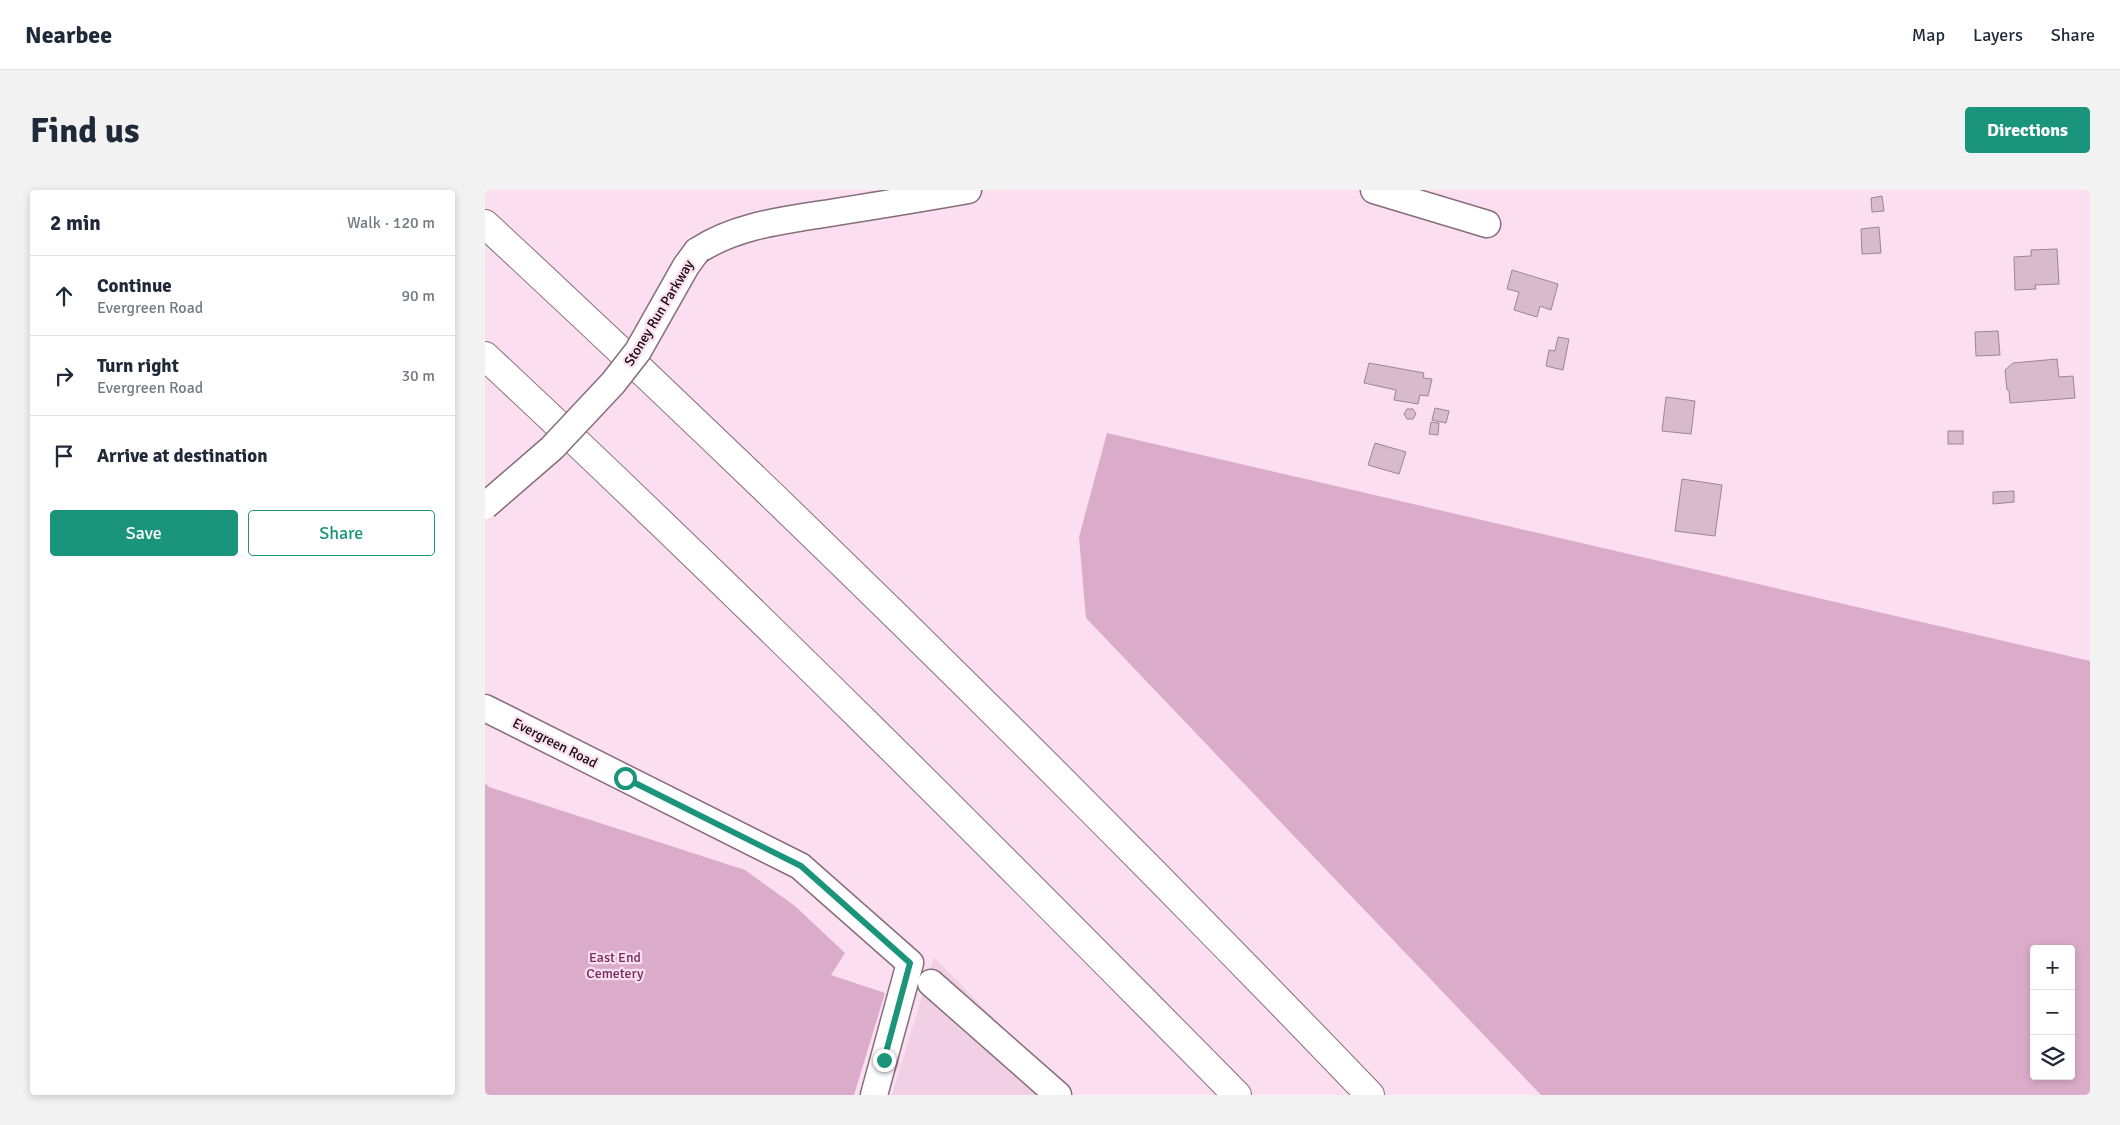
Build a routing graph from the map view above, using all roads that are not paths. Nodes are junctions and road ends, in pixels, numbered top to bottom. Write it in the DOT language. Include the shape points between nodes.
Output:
graph roads {
  1 [pos="967,190"];
  2 [pos="1374,190"];
  3 [pos="485,224"];
  4 [pos="1487,224"];
  5 [pos="485,356"];
  6 [pos="485,506"];
  7 [pos="485,708"];
  8 [pos="931,983"];
  9 [pos="874,1095"];
  10 [pos="1058,1095"];
  11 [pos="1237,1095"];
  12 [pos="1371,1095"];
  1 -- 6 [label="street, Stoney Run Parkway, bridge" via="745,229 729,233 697,251 638,351 613,383 552,448"];
  2 -- 4 [label="street"];
  3 -- 12 [label="highway" via="591,322 962,682"];
  5 -- 11 [label="highway" via="772,631"];
  7 -- 9 [label="street, Evergreen Road" via="801,866 910,963"];
  8 -- 10 [label="street"];
}
